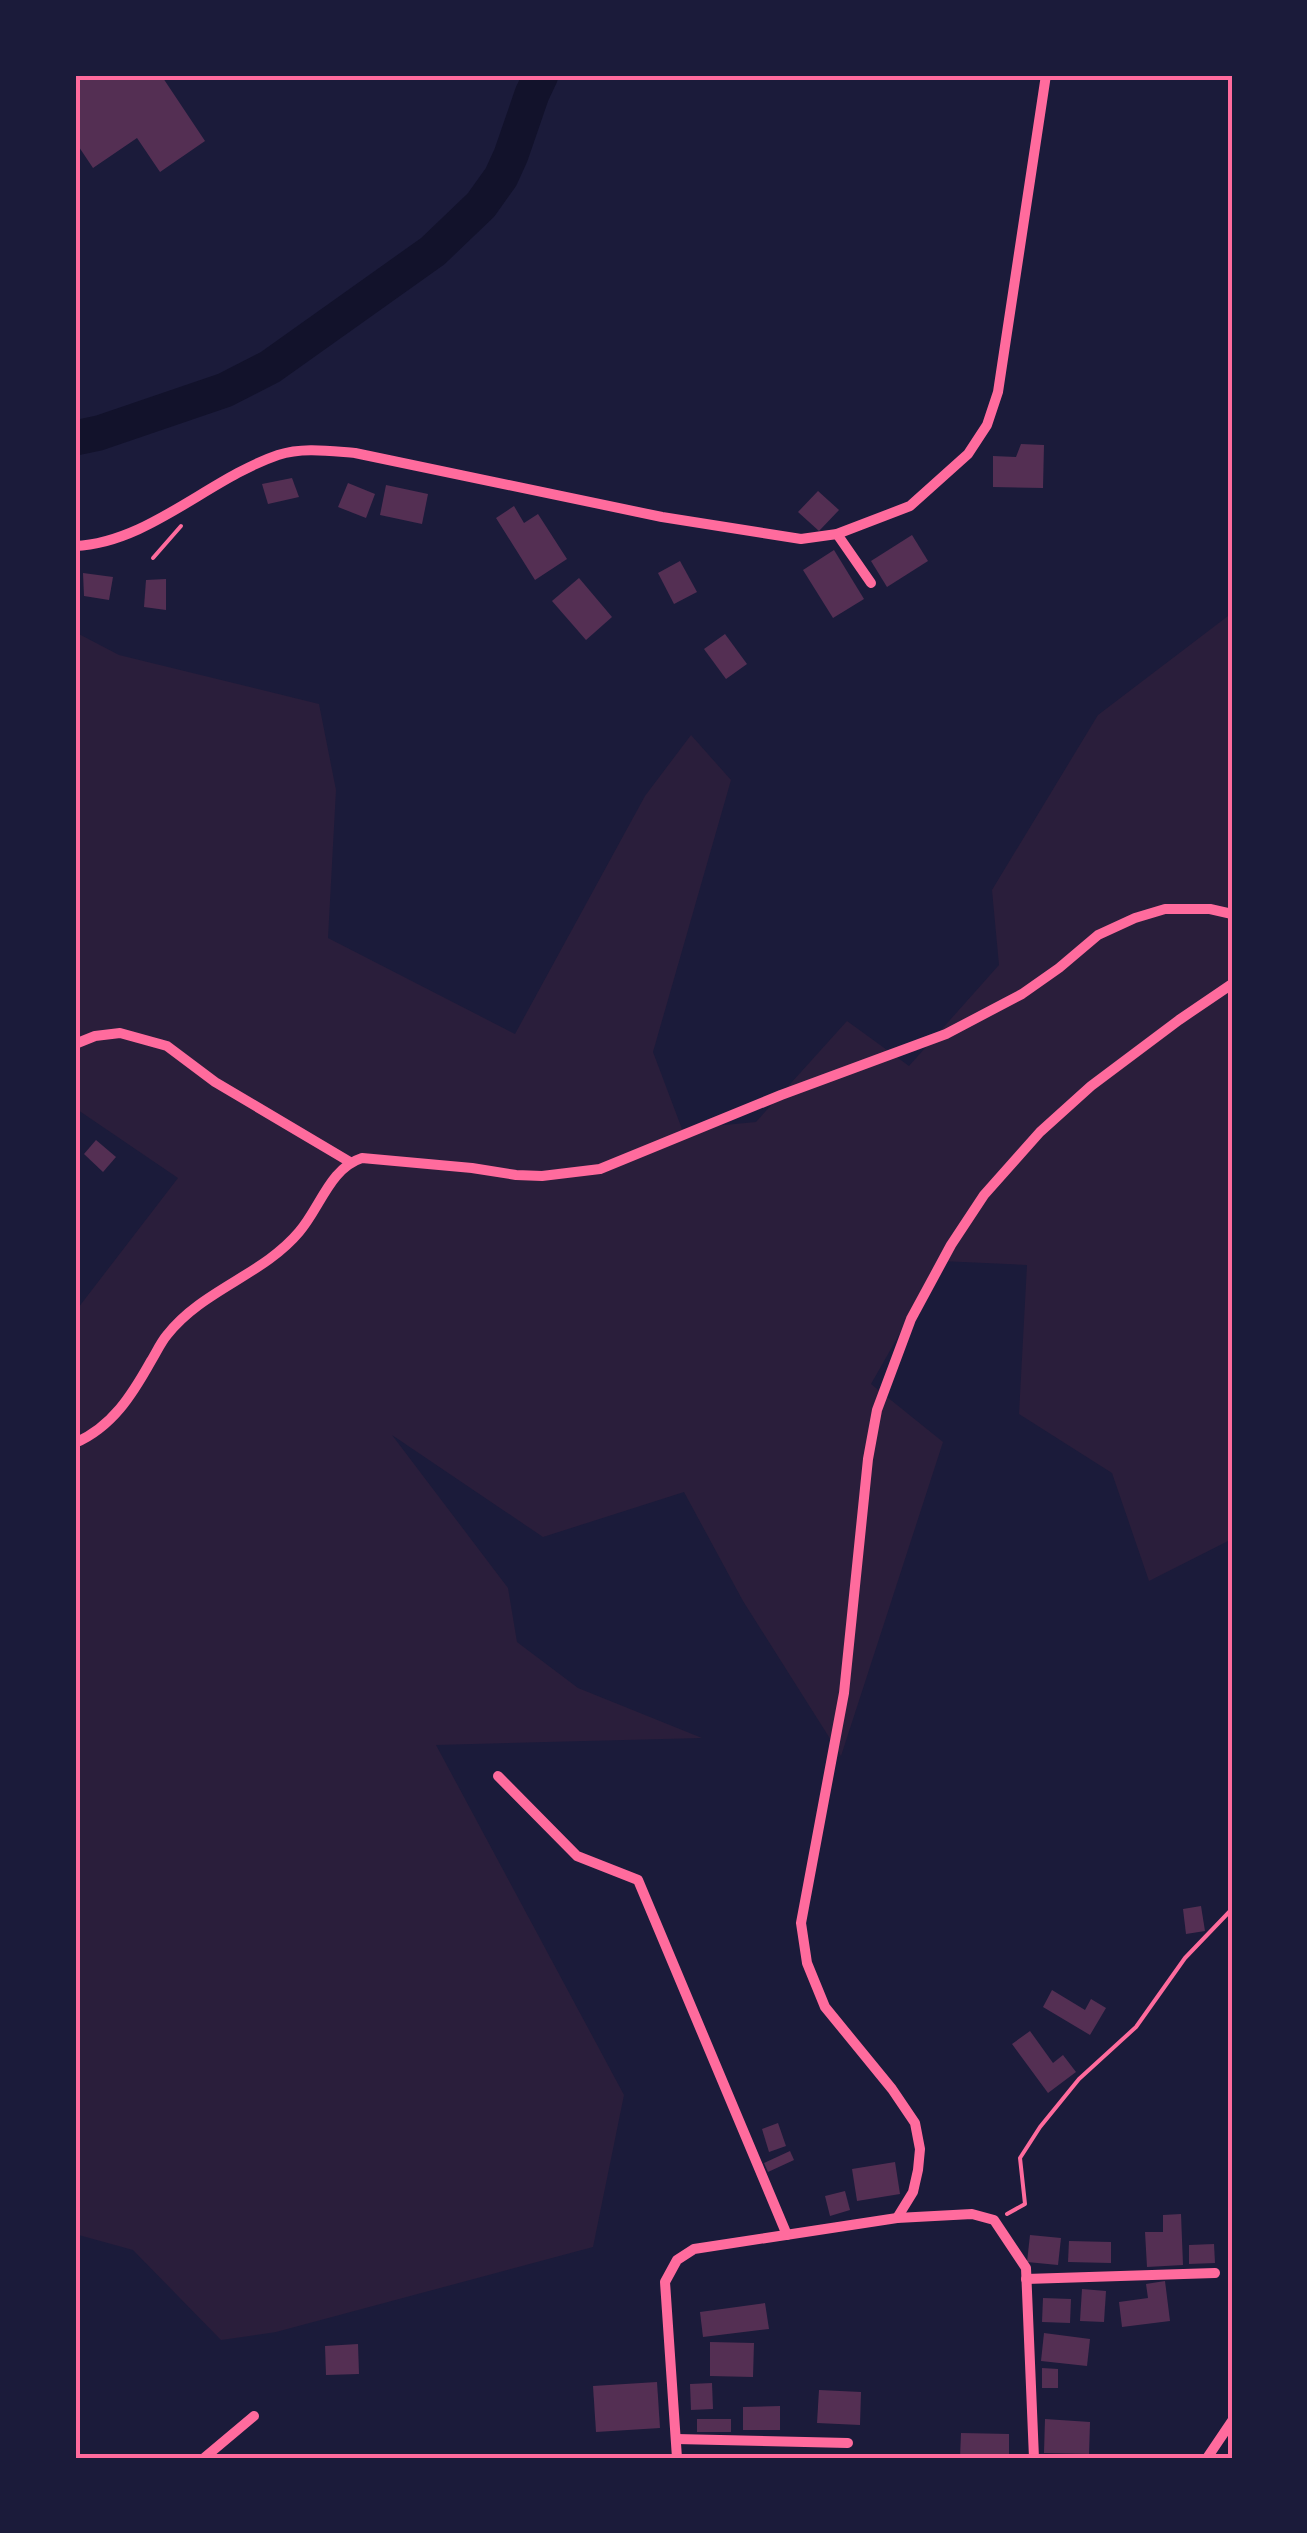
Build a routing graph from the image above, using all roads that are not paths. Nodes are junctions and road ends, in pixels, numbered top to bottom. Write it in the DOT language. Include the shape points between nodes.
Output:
graph roads {
  1 [pos="1046,75"];
  2 [pos="837,534"];
  3 [pos="75,546"];
  4 [pos="871,583"];
  5 [pos="1232,914"];
  6 [pos="1232,984"];
  7 [pos="75,1044"];
  8 [pos="350,1162"];
  9 [pos="75,1443"];
  10 [pos="498,1776"];
  11 [pos="897,2218"];
  12 [pos="787,2235"];
  13 [pos="1215,2273"];
  14 [pos="1026,2279"];
  15 [pos="254,2416"];
  16 [pos="1232,2420"];
  17 [pos="676,2440"];
  18 [pos="848,2442"];
  19 [pos="204,2458"];
  20 [pos="677,2458"];
  21 [pos="1034,2458"];
  22 [pos="1207,2458"];
  1 -- 2 [label="street" via="998,392 987,424 968,454 910,506"];
  2 -- 3 [label="street" via="801,538 662,517 311,449 242,471 148,524"];
  2 -- 4 [label="street"];
  5 -- 8 [label="street" via="1165,909 1135,918 1098,935 1022,994 946,1034 600,1170 542,1176"];
  6 -- 11 [label="street" via="1091,1086 984,1195 912,1319 877,1410 844,1694 802,1923 807,1963 825,2007 916,2123 918,2170"];
  7 -- 8 [label="street" via="120,1033 167,1046"];
  8 -- 9 [label="street" via="298,1234 167,1334 108,1423"];
  10 -- 12 [label="street" via="577,1856 638,1880"];
  11 -- 12 [label="street"];
  11 -- 14 [label="street" via="972,2214 994,2220 1026,2268"];
  12 -- 17 [label="street" via="694,2249 676,2260 666,2282"];
  13 -- 14 [label="street"];
  14 -- 21 [label="street"];
  15 -- 19 [label="street"];
  16 -- 22 [label="street"];
  17 -- 18 [label="street"];
  17 -- 20 [label="street"];
}
